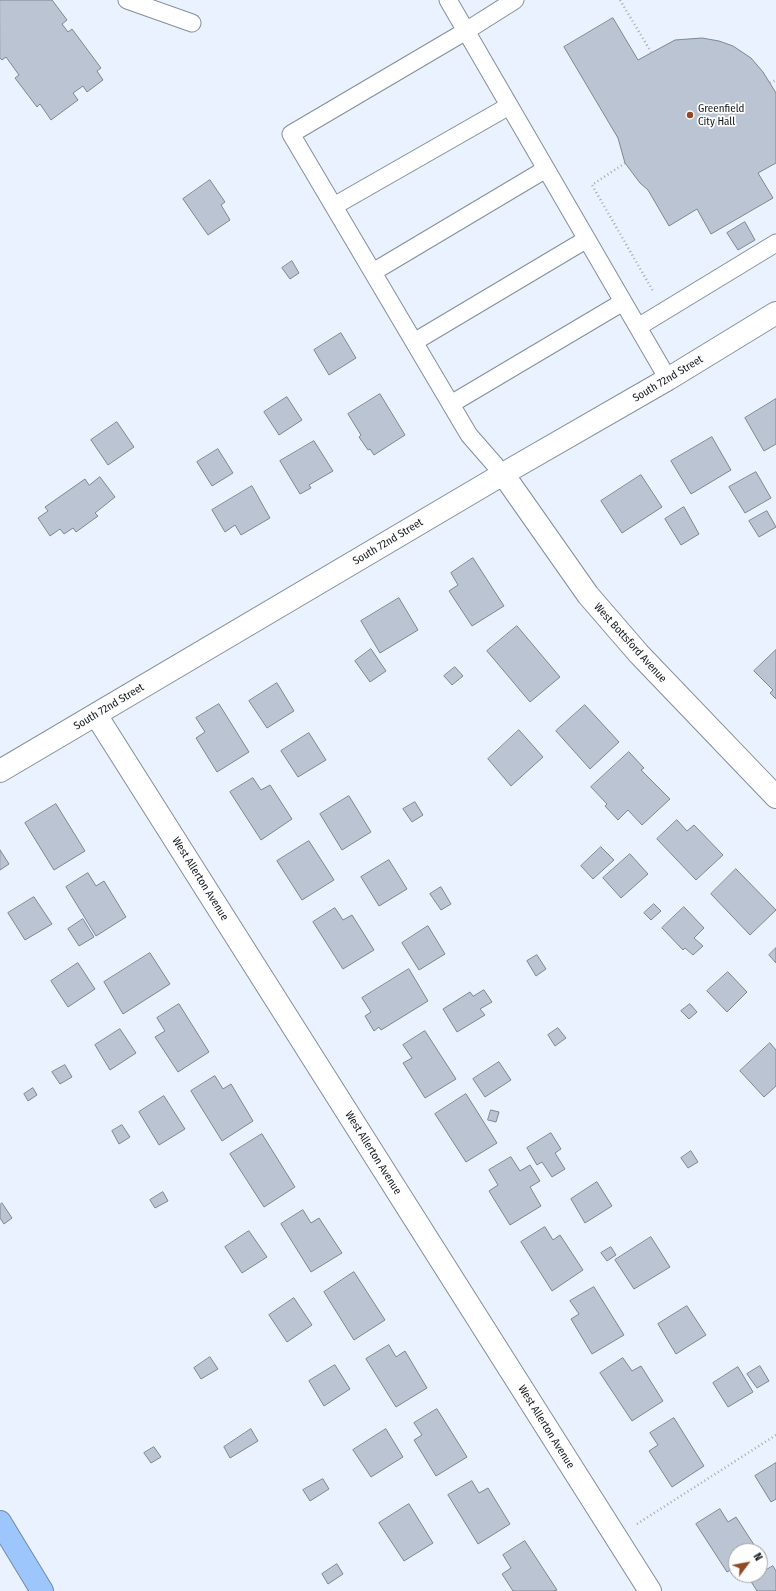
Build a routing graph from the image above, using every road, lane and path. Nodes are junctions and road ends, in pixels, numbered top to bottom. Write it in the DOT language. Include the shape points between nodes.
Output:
graph roads {
  1 [pos="127,0"];
  2 [pos="448,0"];
  3 [pos="515,0"];
  4 [pos="620,0"];
  5 [pos="192,23"];
  6 [pos="466,31"];
  7 [pos="651,52"];
  8 [pos="776,80"];
  9 [pos="770,83"];
  10 [pos="510,106"];
  11 [pos="625,163"];
  12 [pos="546,169"];
  13 [pos="334,206"];
  14 [pos="586,239"];
  15 [pos="776,243"];
  16 [pos="373,272"];
  17 [pos="623,302"];
  18 [pos="665,310"];
  19 [pos="776,313"];
  20 [pos="638,327"];
  21 [pos="414,342"];
  22 [pos="668,379"];
  23 [pos="451,404"];
  24 [pos="502,474"];
  25 [pos="96,715"];
  26 [pos="0,771"];
  27 [pos="776,797"];
  28 [pos="776,1435"];
  29 [pos="0,1522"];
  30 [pos="616,1538"];
  31 [pos="42,1591"];
  32 [pos="650,1591"];
  1 -- 5 [label="lane"];
  2 -- 6 [label="lane"];
  3 -- 6 [label="lane"];
  4 -- 7 [label="path"];
  6 -- 10 [label="lane"];
  6 -- 13 [label="lane" via="291,134"];
  8 -- 9 [label="path"];
  10 -- 12 [label="lane"];
  10 -- 13 [label="lane"];
  11 -- 18 [label="path" via="592,185"];
  12 -- 14 [label="lane"];
  12 -- 16 [label="lane"];
  13 -- 16 [label="lane"];
  14 -- 17 [label="lane"];
  14 -- 21 [label="lane"];
  15 -- 18 [label="lane"];
  16 -- 21 [label="lane"];
  17 -- 20 [label="lane"];
  17 -- 23 [label="lane"];
  18 -- 20 [label="lane"];
  19 -- 22 [label="street, South 72nd Street"];
  20 -- 22 [label="lane"];
  21 -- 23 [label="lane"];
  22 -- 24 [label="street, South 72nd Street"];
  23 -- 24 [label="lane" via="469,435"];
  24 -- 25 [label="street, South 72nd Street"];
  24 -- 27 [label="street, West Bottsford Avenue" via="588,595 639,654"];
  25 -- 26 [label="street, South 72nd Street"];
  25 -- 30 [label="street, West Allerton Avenue"];
  28 -- 30 [label="path"];
  29 -- 31 [label="highway"];
  30 -- 32 [label="street, West Allerton Avenue"];
}
